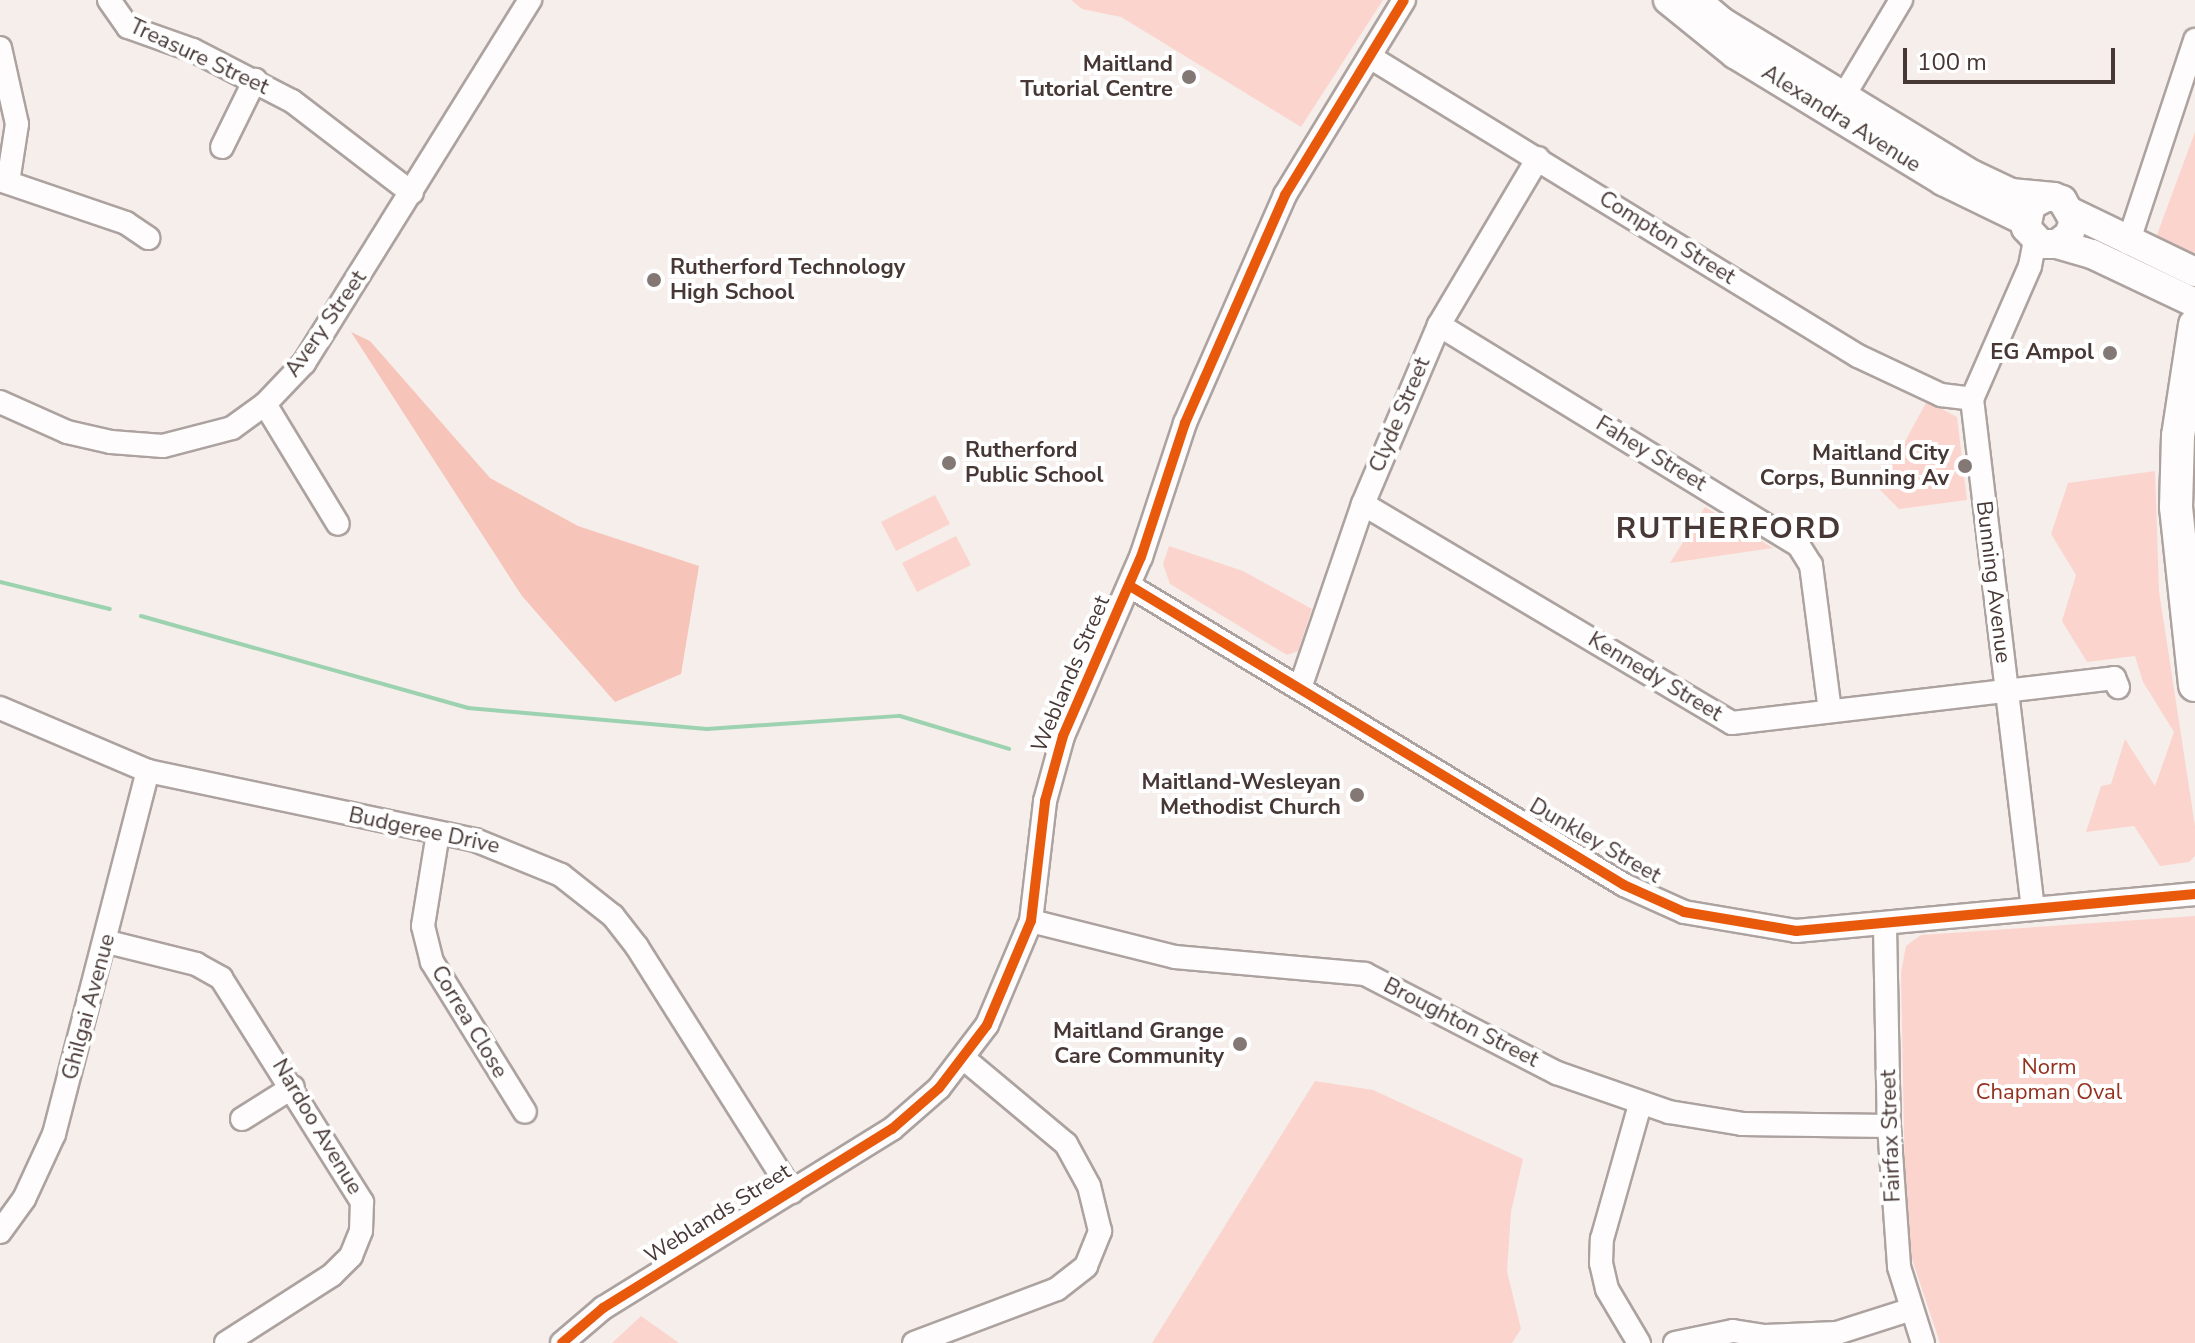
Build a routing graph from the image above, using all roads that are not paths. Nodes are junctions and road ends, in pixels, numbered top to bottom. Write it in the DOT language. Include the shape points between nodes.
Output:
graph roads {
  1 [pos="109,0"];
  2 [pos="530,0"];
  3 [pos="1404,0"];
  4 [pos="1668,0"];
  5 [pos="1696,0"];
  6 [pos="1901,0"];
  7 [pos="2195,40"];
  8 [pos="0,48"];
  9 [pos="1370,57"];
  10 [pos="255,80"];
  11 [pos="1838,104"];
  12 [pos="222,147"];
  13 [pos="1538,158"];
  14 [pos="4,181"];
  15 [pos="412,193"];
  16 [pos="2046,197"];
  17 [pos="2073,213"];
  18 [pos="148,238"];
  19 [pos="2039,243"];
  20 [pos="2128,243"];
  21 [pos="2195,272"];
  22 [pos="2195,303"];
  23 [pos="1439,325"];
  24 [pos="2195,325"];
  25 [pos="1972,399"];
  26 [pos="0,402"];
  27 [pos="265,404"];
  28 [pos="1363,504"];
  29 [pos="338,524"];
  30 [pos="1130,586"];
  31 [pos="2195,685"];
  32 [pos="2118,687"];
  33 [pos="1300,688"];
  34 [pos="2007,690"];
  35 [pos="0,709"];
  36 [pos="1830,711"];
  37 [pos="148,771"];
  38 [pos="438,833"];
  39 [pos="2195,894"];
  40 [pos="2033,909"];
  41 [pos="1031,921"];
  42 [pos="1885,926"];
  43 [pos="108,942"];
  44 [pos="963,1058"];
  45 [pos="293,1087"];
  46 [pos="1640,1105"];
  47 [pos="525,1112"];
  48 [pos="242,1119"];
  49 [pos="1889,1126"];
  50 [pos="792,1192"];
  51 [pos="0,1232"];
  52 [pos="1909,1310"];
  53 [pos="1766,1340"];
  54 [pos="226,1343"];
  55 [pos="562,1343"];
  56 [pos="914,1343"];
  57 [pos="1639,1343"];
  58 [pos="1675,1343"];
  59 [pos="1923,1343"];
  1 -- 10 [label="street, Treasure Street" via="128,27"];
  2 -- 15 [label="street, Avery Street"];
  3 -- 9 [label="street, Weblands Street"];
  4 -- 11 [label="main road, Alexandra Avenue" via="1735,54"];
  5 -- 11 [label="main road, Alexandra Avenue"];
  6 -- 11 [label="street"];
  7 -- 20 [label="street"];
  8 -- 14 [label="street" via="17,124"];
  9 -- 13 [label="street, Compton Street"];
  9 -- 30 [label="street, Weblands Street" via="1266,234 1179,437"];
  10 -- 12 [label="street"];
  10 -- 15 [label="street, Treasure Street" via="313,116"];
  11 -- 16 [label="main road, Alexandra Avenue" via="2011,193"];
  11 -- 19 [label="main road, Alexandra Avenue"];
  13 -- 23 [label="street, Clyde Street"];
  13 -- 25 [label="street, Compton Street" via="1858,356 1941,395"];
  14 -- 18 [label="street" via="126,223"];
  15 -- 27 [label="street, Avery Street" via="304,363"];
  16 -- 17 [label="main road" via="2062,200"];
  16 -- 19 [label="main road" via="2031,205"];
  17 -- 19 [label="main road" via="2069,235"];
  17 -- 20 [label="main road"];
  19 -- 22 [label="main road, Alexandra Avenue" via="2092,254"];
  19 -- 25 [label="street"];
  20 -- 21 [label="main road"];
  23 -- 28 [label="street, Clyde Street"];
  23 -- 36 [label="street, Fahey Street" via="1799,546 1811,565"];
  24 -- 31 [label="highway" via="2178,436 2176,507"];
  25 -- 34 [label="street, Bunning Avenue"];
  26 -- 27 [label="street, Avery Street" via="67,432 163,446 232,428"];
  27 -- 29 [label="street"];
  28 -- 33 [label="street, Clyde Street"];
  28 -- 36 [label="street, Kennedy Street" via="1732,723"];
  30 -- 33 [label="street, Dunkley Street"];
  30 -- 41 [label="street, Weblands Street" via="1051,772"];
  32 -- 34 [label="street, Kennedy Street" via="2114,678"];
  33 -- 42 [label="street, Dunkley Street" via="1624,885 1684,912 1766,929"];
  34 -- 36 [label="street, Kennedy Street"];
  34 -- 40 [label="street, Bunning Avenue"];
  35 -- 37 [label="street, Budgeree Drive"];
  37 -- 38 [label="street, Budgeree Drive"];
  37 -- 43 [label="street, Ghilgai Avenue"];
  38 -- 47 [label="street, Correa Close" via="423,926 432,962"];
  38 -- 50 [label="street, Budgeree Drive" via="535,861 613,916"];
  39 -- 40 [label="street, Dunkley Street"];
  40 -- 42 [label="street, Dunkley Street"];
  41 -- 44 [label="street, Weblands Street" via="1006,990"];
  41 -- 46 [label="street, Broughton Street" via="1175,957 1249,968 1365,974 1557,1073"];
  42 -- 49 [label="street, Fairfax Street"];
  43 -- 45 [label="street, Nardoo Avenue" via="196,964 221,978"];
  43 -- 51 [label="street, Ghilgai Avenue" via="54,1134 24,1199"];
  44 -- 50 [label="street, Weblands Street" via="892,1129"];
  44 -- 56 [label="street" via="1066,1144 1089,1186 1100,1231 1086,1266 1057,1289"];
  45 -- 48 [label="street"];
  45 -- 54 [label="street, Nardoo Avenue" via="362,1202 361,1231 351,1256 332,1275"];
  46 -- 49 [label="street, Broughton Street" via="1742,1124"];
  46 -- 57 [label="street" via="1602,1239 1601,1263 1607,1289"];
  49 -- 52 [label="street, Fairfax Street" via="1899,1267"];
  50 -- 55 [label="street, Weblands Street" via="603,1308"];
  52 -- 53 [label="street" via="1837,1333"];
  52 -- 59 [label="street, Fairfax Street"];
  53 -- 58 [label="street" via="1733,1331"];
}
